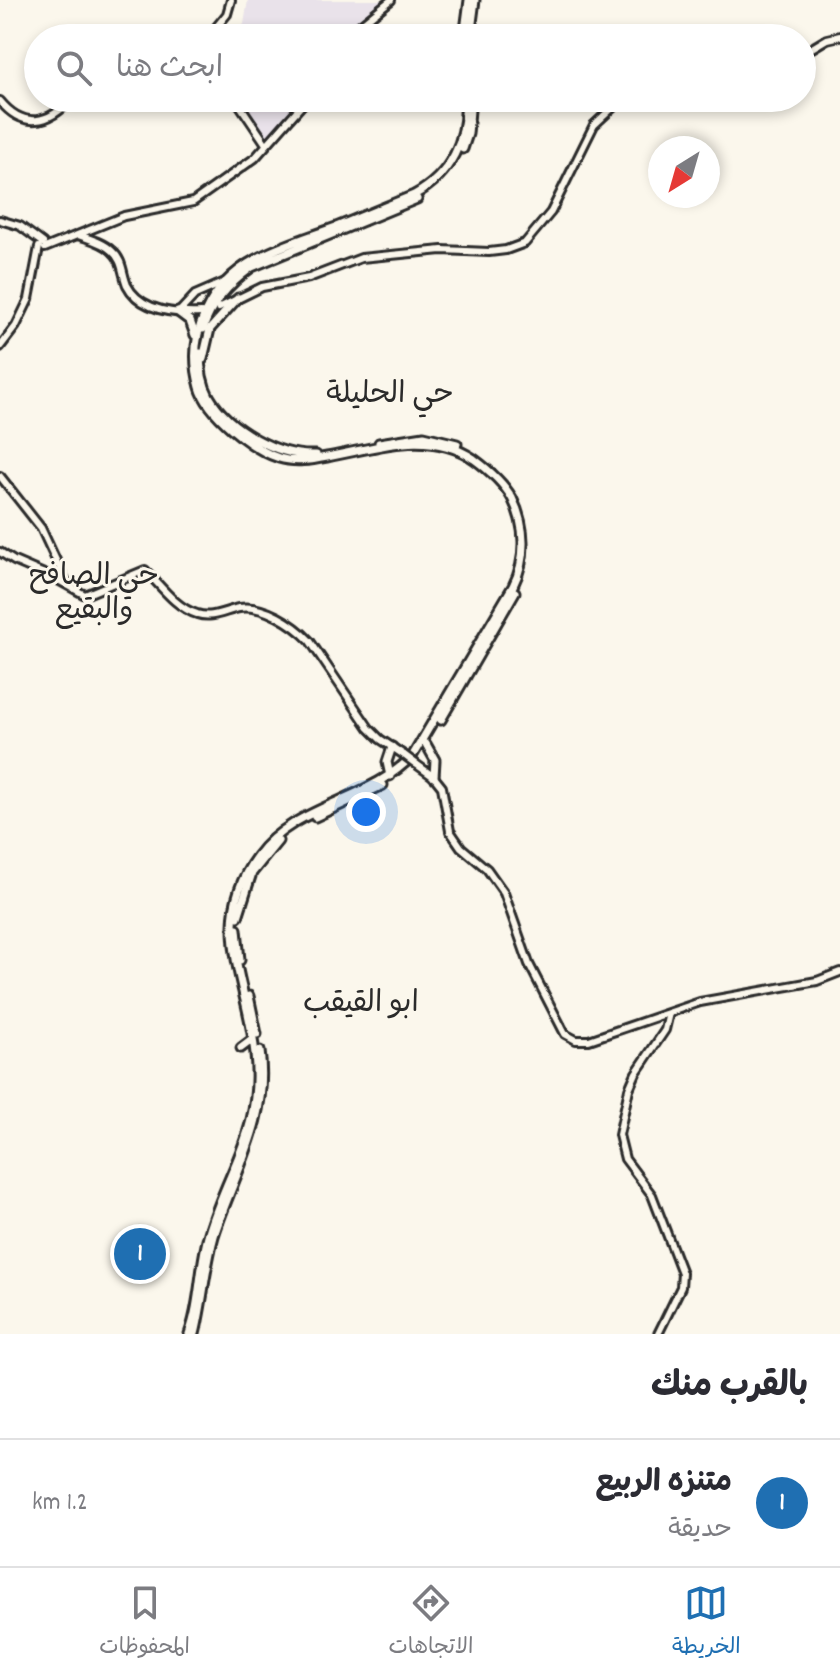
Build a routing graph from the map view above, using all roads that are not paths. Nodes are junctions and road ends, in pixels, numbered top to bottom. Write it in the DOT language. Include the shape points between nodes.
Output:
graph roads {
  1 [pos="231,0"];
  2 [pos="391,0"];
  3 [pos="472,0"];
  4 [pos="219,24"];
  5 [pos="361,24"];
  6 [pos="469,24"];
  7 [pos="840,36"];
  8 [pos="816,46"];
  9 [pos="0,101"];
  10 [pos="53,112"];
  11 [pos="244,112"];
  12 [pos="296,112"];
  13 [pos="467,112"];
  14 [pos="608,112"];
  15 [pos="266,144"];
  16 [pos="0,221"];
  17 [pos="342,228"];
  18 [pos="78,235"];
  19 [pos="42,246"];
  20 [pos="209,295"];
  21 [pos="238,298"];
  22 [pos="219,308"];
  23 [pos="185,312"];
  24 [pos="201,313"];
  25 [pos="0,347"];
  26 [pos="195,348"];
  27 [pos="201,369"];
  28 [pos="248,436"];
  29 [pos="0,476"];
  30 [pos="0,552"];
  31 [pos="60,566"];
  32 [pos="54,578"];
  33 [pos="68,586"];
  34 [pos="426,744"];
  35 [pos="392,747"];
  36 [pos="419,754"];
  37 [pos="431,754"];
  38 [pos="389,772"];
  39 [pos="434,777"];
  40 [pos="840,972"];
  41 [pos="669,1013"];
  42 [pos="192,1334"];
  43 [pos="658,1334"];
  1 -- 4 [label="street"];
  2 -- 5 [label="street"];
  3 -- 6 [label="main road"];
  7 -- 8 [label="street"];
  9 -- 10 [label="street" via="13,116 29,121"];
  11 -- 15 [label="street"];
  12 -- 15 [label="street"];
  13 -- 17 [label="main road" via="460,145 437,179"];
  14 -- 21 [label="street" via="594,125 551,212 525,243 489,252 442,250 361,258"];
  15 -- 18 [label="street" via="255,158 193,202 130,214"];
  16 -- 19 [label="street" via="19,227"];
  17 -- 20 [label="main road" via="259,257"];
  17 -- 27 [label="main road" via="261,262 233,282 205,322"];
  18 -- 19 [label="street"];
  18 -- 23 [label="street" via="114,253 128,287 141,300"];
  19 -- 25 [label="street" via="29,299"];
  20 -- 23 [label="street" via="192,298"];
  20 -- 26 [label="main road"];
  21 -- 22 [label="street"];
  21 -- 27 [label="main road" via="209,331"];
  23 -- 24 [label="street"];
  23 -- 26 [label="main road" via="194,329"];
  26 -- 28 [label="main road" via="204,398 216,414"];
  27 -- 28 [label="main road" via="211,399"];
  28 -- 34 [label="main road" via="301,455 402,438 440,438 479,457 515,494 527,526 521,580"];
  28 -- 38 [label="main road" via="278,458 303,461 433,442 477,461 515,504 523,533 517,577 423,741 398,770"];
  29 -- 31 [label="street" via="41,528"];
  30 -- 32 [label="street"];
  31 -- 32 [label="street"];
  31 -- 33 [label="street"];
  32 -- 33 [label="street"];
  33 -- 35 [label="street" via="91,594 145,570 180,605 198,615 248,607 272,615 310,641 364,720"];
  34 -- 36 [label="main road"];
  34 -- 37 [label="main road"];
  35 -- 38 [label="main road"];
  35 -- 39 [label="street, bridge"];
  36 -- 37 [label="main road"];
  36 -- 42 [label="main road" via="391,781 287,832 259,862 244,892 237,941 261,1062 260,1103 252,1141 212,1243"];
  37 -- 39 [label="main road"];
  38 -- 42 [label="main road" via="294,822 266,845 235,904 232,935 256,1090 249,1132 209,1234"];
  39 -- 41 [label="street" via="445,794 450,831 506,897 529,964 565,1034 583,1041"];
  40 -- 41 [label="street"];
  41 -- 43 [label="street" via="663,1034 631,1083 619,1131 625,1159 649,1189 682,1270 681,1287"];
}
